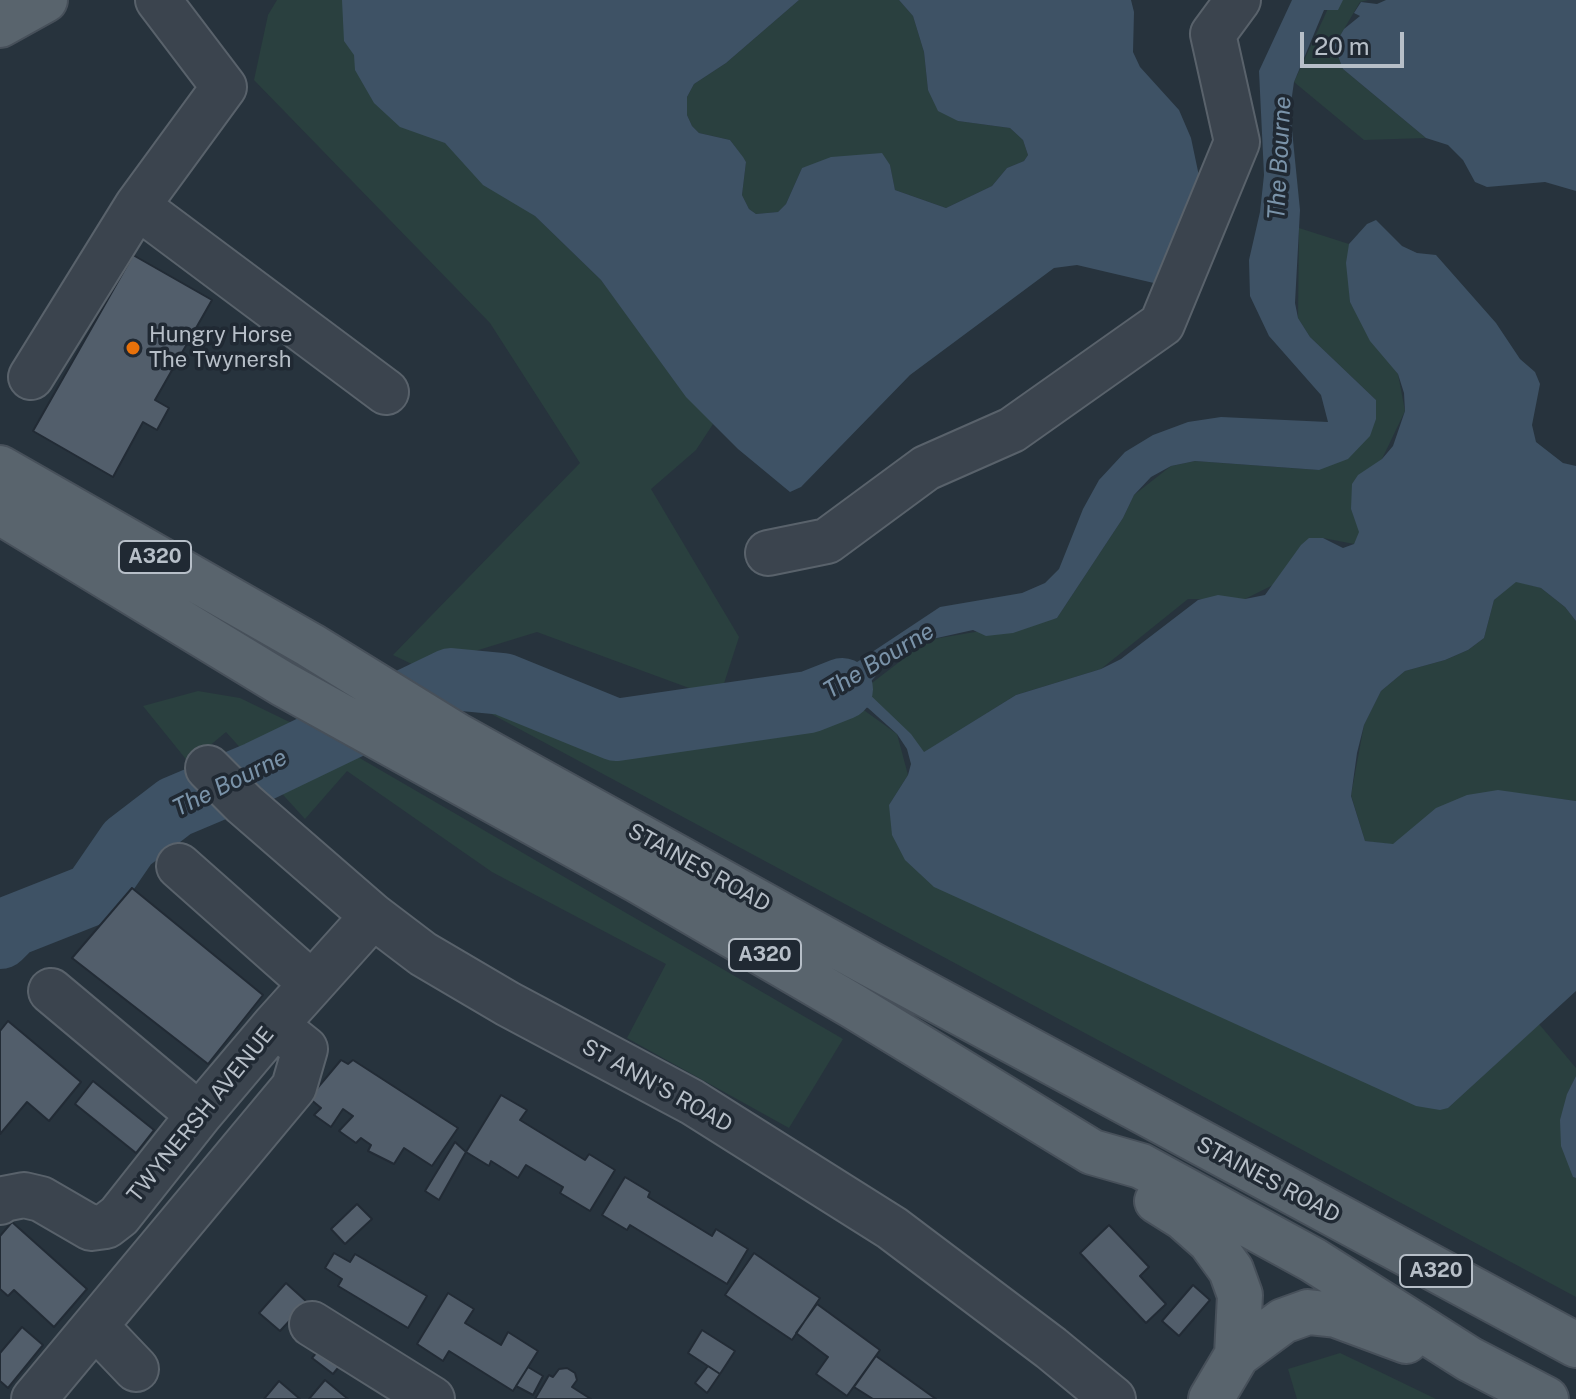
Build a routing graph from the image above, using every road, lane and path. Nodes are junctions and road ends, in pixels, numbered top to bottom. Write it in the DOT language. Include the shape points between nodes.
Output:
graph roads {
  1 [pos="45,0"];
  2 [pos="158,0"];
  3 [pos="1238,0"];
  4 [pos="0,25"];
  5 [pos="137,206"];
  6 [pos="31,377"];
  7 [pos="386,392"];
  8 [pos="0,468"];
  9 [pos="0,512"];
  10 [pos="119,536"];
  11 [pos="768,553"];
  12 [pos="205,637"];
  13 [pos="445,751"];
  14 [pos="208,768"];
  15 [pos="179,866"];
  16 [pos="373,916"];
  17 [pos="311,983"];
  18 [pos="51,991"];
  19 [pos="275,1025"];
  20 [pos="199,1115"];
  21 [pos="1092,1152"];
  22 [pos="1297,1196"];
  23 [pos="0,1202"];
  24 [pos="1313,1260"];
  25 [pos="1283,1321"];
  26 [pos="312,1324"];
  27 [pos="95,1326"];
  28 [pos="1576,1345"];
  29 [pos="1237,1355"];
  30 [pos="1469,1359"];
  31 [pos="136,1369"];
  32 [pos="428,1398"];
  33 [pos="34,1399"];
  34 [pos="1113,1399"];
  35 [pos="1211,1399"];
  36 [pos="1546,1399"];
  1 -- 4 [label="main road"];
  2 -- 5 [label="street" via="224,87"];
  3 -- 11 [label="street" via="1213,34 1237,142 1162,324 1012,430 926,468 827,541"];
  5 -- 6 [label="street"];
  5 -- 7 [label="street"];
  8 -- 10 [label="main road, STAINES ROAD / A320"];
  9 -- 12 [label="main road, STAINES ROAD / A320"];
  10 -- 12 [label="main road" via="205,600"];
  10 -- 13 [label="main road, STAINES ROAD / A320" via="310,645"];
  12 -- 13 [label="main road, STAINES ROAD / A320" via="283,684"];
  13 -- 21 [label="main road, STAINES ROAD / A320" via="653,889"];
  13 -- 22 [label="main road, STAINES ROAD / A320"];
  14 -- 16 [label="street, ST ANN'S ROAD"];
  15 -- 17 [label="street"];
  16 -- 17 [label="street, TWYNERSH AVENUE"];
  16 -- 34 [label="street, ST ANN'S ROAD" via="423,954 692,1102 892,1228"];
  17 -- 19 [label="street, TWYNERSH AVENUE"];
  18 -- 20 [label="street"];
  19 -- 20 [label="street, TWYNERSH AVENUE"];
  19 -- 27 [label="street" via="305,1049 294,1087"];
  20 -- 23 [label="street, TWYNERSH AVENUE" via="106,1226 91,1228 24,1195"];
  21 -- 24 [label="main road, STAINES ROAD / A320" via="1141,1166"];
  21 -- 29 [label="main road" via="1132,1186 1184,1218 1231,1270 1240,1295"];
  22 -- 24 [label="main road" via="1312,1239"];
  22 -- 28 [label="main road, STAINES ROAD / A320"];
  24 -- 25 [label="main road" via="1305,1286"];
  24 -- 30 [label="main road, STAINES ROAD / A320"];
  25 -- 29 [label="main road"];
  25 -- 30 [label="main road" via="1308,1312 1336,1315"];
  26 -- 32 [label="street"];
  27 -- 31 [label="street"];
  27 -- 33 [label="street"];
  29 -- 35 [label="main road"];
  30 -- 36 [label="main road, STAINES ROAD / A320"];
}
